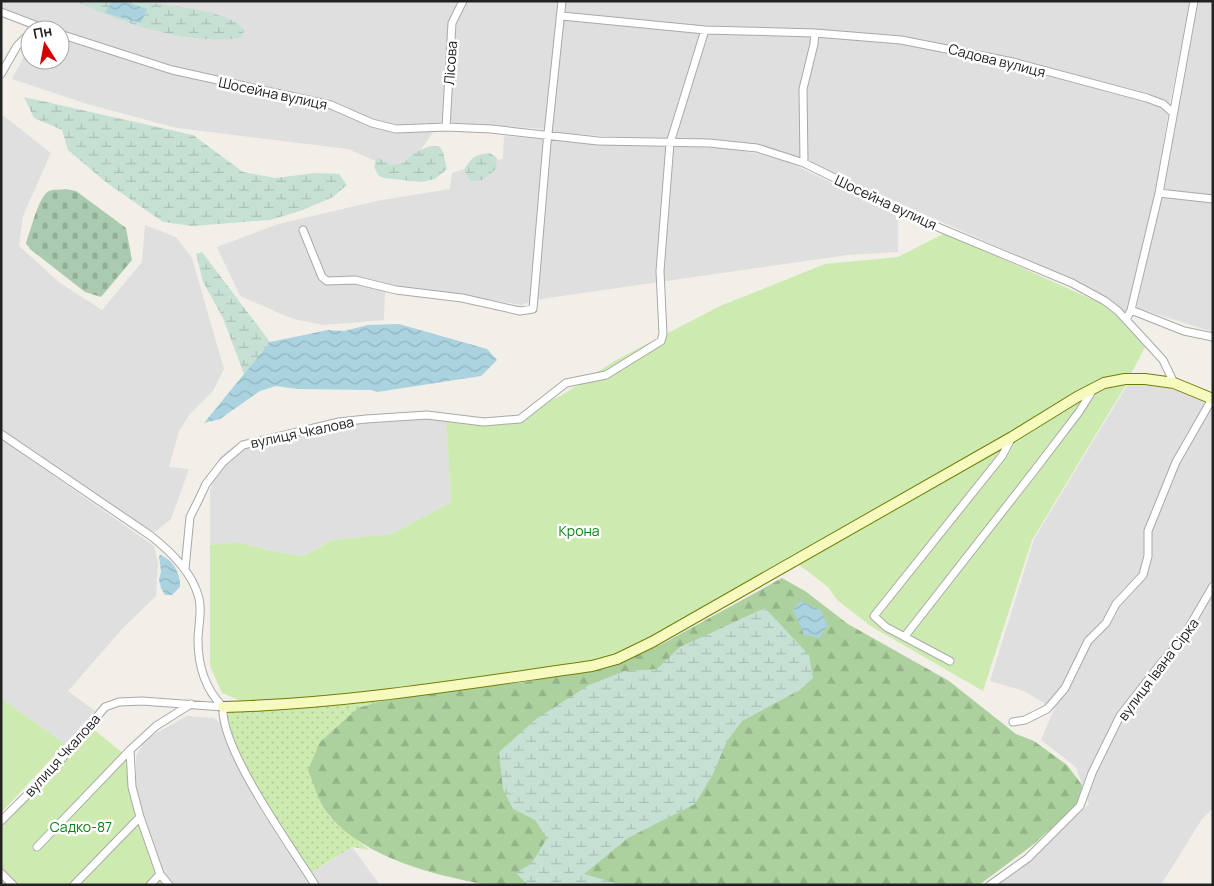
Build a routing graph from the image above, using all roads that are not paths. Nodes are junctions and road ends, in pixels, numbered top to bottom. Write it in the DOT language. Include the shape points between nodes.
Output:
graph roads {
  1 [pos="463,1"];
  2 [pos="562,1"];
  3 [pos="1194,1"];
  4 [pos="1,12"];
  5 [pos="562,16"];
  6 [pos="20,21"];
  7 [pos="705,30"];
  8 [pos="815,33"];
  9 [pos="70,37"];
  10 [pos="20,43"];
  11 [pos="1,74"];
  12 [pos="1172,112"];
  13 [pos="446,127"];
  14 [pos="549,135"];
  15 [pos="670,143"];
  16 [pos="804,163"];
  17 [pos="1159,193"];
  18 [pos="1213,199"];
  19 [pos="303,230"];
  20 [pos="1131,310"];
  21 [pos="1126,320"];
  22 [pos="1213,337"];
  23 [pos="1174,383"];
  24 [pos="1094,388"];
  25 [pos="1212,399"];
  26 [pos="1,434"];
  27 [pos="1012,437"];
  28 [pos="185,569"];
  29 [pos="1213,586"];
  30 [pos="905,636"];
  31 [pos="950,661"];
  32 [pos="191,704"];
  33 [pos="222,706"];
  34 [pos="1013,722"];
  35 [pos="130,750"];
  36 [pos="140,817"];
  37 [pos="1,820"];
  38 [pos="37,846"];
  39 [pos="1,873"];
  40 [pos="160,874"];
  41 [pos="13,885"];
  42 [pos="74,885"];
  43 [pos="150,885"];
  44 [pos="169,885"];
  45 [pos="315,885"];
  46 [pos="990,885"];
  1 -- 13 [label="street, Лісова" via="452,23"];
  2 -- 5 [label="street"];
  3 -- 12 [label="street"];
  4 -- 6 [label="street"];
  5 -- 7 [label="street, Садова вулиця"];
  5 -- 14 [label="street"];
  7 -- 8 [label="street, Садова вулиця"];
  7 -- 15 [label="street"];
  8 -- 12 [label="street, Садова вулиця" via="901,40 1013,62 1147,98"];
  8 -- 16 [label="street" via="803,89"];
  9 -- 13 [label="street, Шосейна вулиця" via="172,70 331,105 372,123 396,129"];
  10 -- 11 [label="street"];
  12 -- 17 [label="street"];
  13 -- 14 [label="street, Шосейна вулиця"];
  14 -- 15 [label="street, Шосейна вулиця" via="598,141"];
  14 -- 19 [label="street" via="533,309 520,311 355,280 328,281 322,277"];
  15 -- 16 [label="street, Шосейна вулиця" via="757,148"];
  15 -- 28 [label="street, вулиця Чкалова" via="660,271 661,341 606,375 566,383 520,419 484,422 427,415 339,422 243,445 223,462 206,484 190,517"];
  16 -- 21 [label="street, Шосейна вулиця" via="916,218 1072,283 1105,302"];
  17 -- 18 [label="street"];
  17 -- 20 [label="street"];
  20 -- 21 [label="street"];
  20 -- 22 [label="street" via="1184,331"];
  21 -- 23 [label="street, Шосейна вулиця" via="1163,360"];
  23 -- 24 [label="street" via="1125,379"];
  23 -- 25 [label="street"];
  24 -- 27 [label="street"];
  24 -- 30 [label="street" via="1079,412"];
  25 -- 34 [label="street" via="1176,462 1148,531 1148,556 1143,575 1088,641 1065,688 1055,700 1047,709"];
  26 -- 28 [label="street" via="151,536"];
  27 -- 30 [label="street" via="1002,456 874,616"];
  27 -- 33 [label="street" via="617,659 592,666 352,698 292,705"];
  28 -- 33 [label="street" via="198,594 200,664 207,686"];
  29 -- 46 [label="street, вулиця Івана Сірка" via="1181,641 1120,716 1080,806 1028,858"];
  30 -- 31 [label="street"];
  32 -- 33 [label="street, вулиця Чкалова"];
  32 -- 35 [label="street" via="156,726"];
  32 -- 37 [label="street, вулиця Чкалова" via="119,702 105,707 54,768"];
  33 -- 45 [label="street" via="227,734 252,783"];
  35 -- 36 [label="street" via="132,787"];
  35 -- 38 [label="street"];
  36 -- 40 [label="street"];
  36 -- 42 [label="street"];
  39 -- 41 [label="street"];
  40 -- 43 [label="street"];
  40 -- 44 [label="street"];
}
